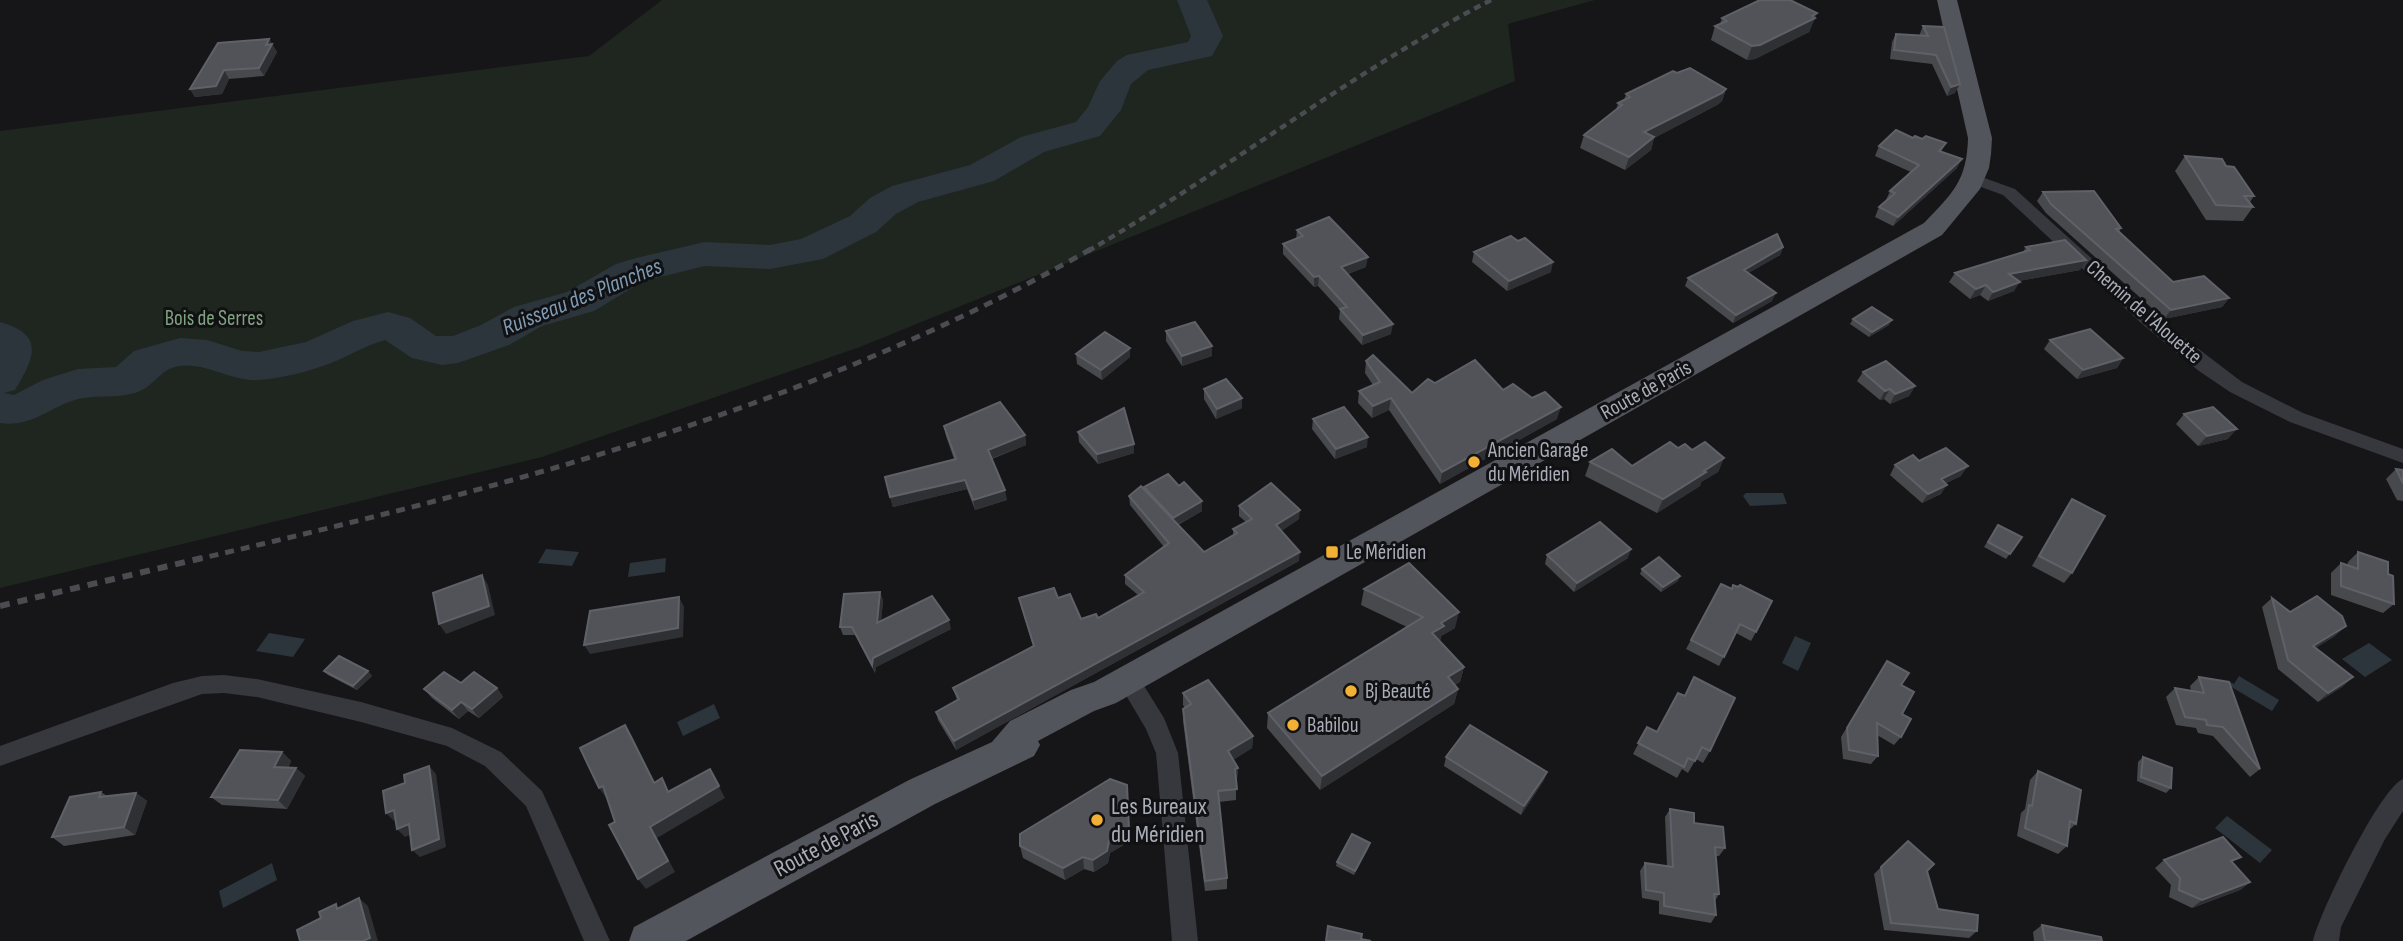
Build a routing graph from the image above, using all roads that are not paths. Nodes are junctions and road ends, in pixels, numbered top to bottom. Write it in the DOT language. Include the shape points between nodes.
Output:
graph roads {
  1 [pos="1947,0"];
  2 [pos="1976,180"];
  3 [pos="2403,456"];
  4 [pos="1116,687"];
  5 [pos="0,756"];
  6 [pos="2403,790"];
  7 [pos="597,941"];
  8 [pos="648,941"];
  9 [pos="1185,941"];
  10 [pos="2326,941"];
  1 -- 2 [label="main road" via="1980,138"];
  2 -- 3 [label="street, Chemin de l'Alouette" via="2009,192 2189,355 2235,386 2276,409"];
  2 -- 4 [label="main road, Route de Paris" via="1933,229"];
  4 -- 8 [label="main road, Route de Paris" via="1088,709 922,792"];
  4 -- 9 [label="street" via="1156,725 1167,753"];
  5 -- 7 [label="street" via="173,693 224,684 361,712 452,738 493,760 534,799"];
  6 -- 10 [label="street" via="2329,925"];
}
